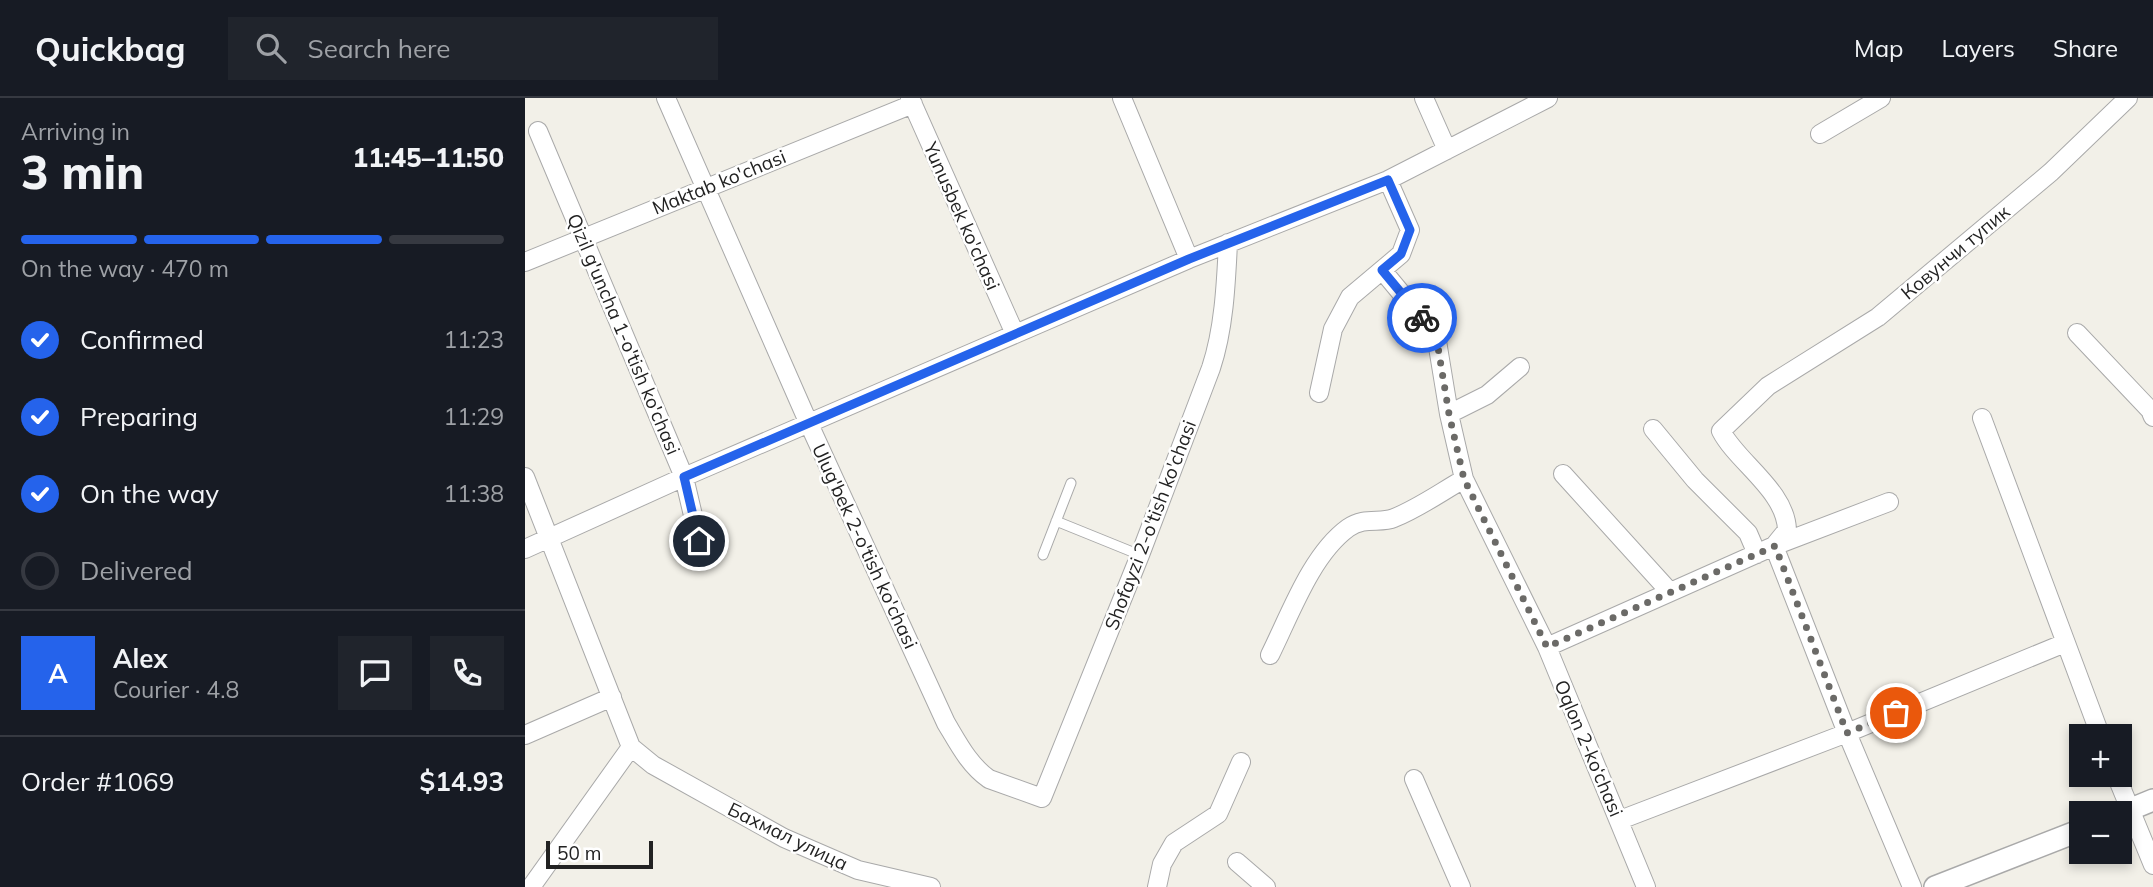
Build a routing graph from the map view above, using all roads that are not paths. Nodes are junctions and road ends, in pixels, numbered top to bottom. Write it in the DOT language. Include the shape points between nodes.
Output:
graph roads {
  1 [pos="666,98"];
  2 [pos="1122,98"];
  3 [pos="1424,98"];
  4 [pos="1548,98"];
  5 [pos="1881,98"];
  6 [pos="2128,98"];
  7 [pos="912,101"];
  8 [pos="538,131"];
  9 [pos="1819,134"];
  10 [pos="1447,150"];
  11 [pos="1388,180"];
  12 [pos="705,187"];
  13 [pos="584,238"];
  14 [pos="1228,243"];
  15 [pos="1189,259"];
  16 [pos="525,262"];
  17 [pos="1382,270"];
  18 [pos="2077,333"];
  19 [pos="1015,334"];
  20 [pos="1520,367"];
  21 [pos="1319,393"];
  22 [pos="1449,414"];
  23 [pos="2153,416"];
  24 [pos="1982,418"];
  25 [pos="809,424"];
  26 [pos="1653,429"];
  27 [pos="1563,474"];
  28 [pos="525,477"];
  29 [pos="684,477"];
  30 [pos="1464,479"];
  31 [pos="1071,483"];
  32 [pos="1889,502"];
  33 [pos="1056,521"];
  34 [pos="550,538"];
  35 [pos="699,541"];
  36 [pos="1775,546"];
  37 [pos="525,549"];
  38 [pos="1757,554"];
  39 [pos="1043,555"];
  40 [pos="1140,555"];
  41 [pos="1670,592"];
  42 [pos="2065,643"];
  43 [pos="1547,647"];
  44 [pos="1270,655"];
  45 [pos="612,698"];
  46 [pos="2096,724"];
  47 [pos="1847,733"];
  48 [pos="525,735"];
  49 [pos="631,747"];
  50 [pos="1241,762"];
  51 [pos="1414,779"];
  52 [pos="1042,798"];
  53 [pos="2153,800"];
  54 [pos="2132,809"];
  55 [pos="1620,820"];
  56 [pos="2132,825"];
  57 [pos="2069,835"];
  58 [pos="1237,862"];
  59 [pos="2153,865"];
  60 [pos="531,887"];
  61 [pos="931,887"];
  62 [pos="1157,887"];
  63 [pos="1266,887"];
  64 [pos="1461,887"];
  65 [pos="1647,887"];
  66 [pos="1912,887"];
  67 [pos="1935,887"];
  1 -- 12 [label="street, Ulug'bek 2-o'tish ko'chasi"];
  2 -- 15 [label="street"];
  3 -- 10 [label="street"];
  4 -- 10 [label="street"];
  5 -- 9 [label="street"];
  6 -- 36 [label="street, Ковунчи тупик" via="2052,172 1878,317 1768,386 1721,430 1772,492 1787,527"];
  7 -- 12 [label="street, Maktab ko'chasi"];
  7 -- 19 [label="street, Yunusbek ko'chasi"];
  8 -- 13 [label="street, Qizil g'uncha 1-o'tish ko'chasi"];
  10 -- 11 [label="street"];
  11 -- 14 [label="street"];
  11 -- 17 [label="street" via="1410,230 1401,254"];
  12 -- 13 [label="street, Maktab ko'chasi"];
  12 -- 25 [label="street, Ulug'bek 2-o'tish ko'chasi"];
  13 -- 16 [label="street, Maktab ko'chasi"];
  13 -- 29 [label="street, Qizil g'uncha 1-o'tish ko'chasi"];
  14 -- 15 [label="street"];
  14 -- 40 [label="street, Shofayzi 2-o'tish ko'chasi" via="1216,352"];
  15 -- 19 [label="street"];
  17 -- 21 [label="street" via="1350,297 1333,329"];
  17 -- 22 [label="street, Oqlon 2-ko‘chasi" via="1436,335"];
  18 -- 23 [label="street"];
  19 -- 25 [label="street"];
  20 -- 22 [label="street" via="1486,395"];
  22 -- 30 [label="street, Oqlon 2-ko‘chasi"];
  24 -- 42 [label="street"];
  25 -- 29 [label="street"];
  25 -- 52 [label="street, Ulug'bek 2-o'tish ko'chasi" via="946,723 968,759 989,779"];
  26 -- 38 [label="street" via="1748,533"];
  27 -- 41 [label="street"];
  28 -- 34 [label="street"];
  29 -- 34 [label="street"];
  29 -- 35 [label="street, Qizil g'uncha 1-o'tish ko'chasi"];
  30 -- 43 [label="street, Oqlon 2-ko‘chasi"];
  30 -- 44 [label="street" via="1390,520 1372,519 1350,526 1332,541 1311,572"];
  31 -- 33 [label="lane"];
  32 -- 36 [label="street"];
  33 -- 39 [label="lane"];
  33 -- 40 [label="lane"];
  34 -- 37 [label="street"];
  34 -- 45 [label="street"];
  36 -- 38 [label="street"];
  36 -- 47 [label="street"];
  38 -- 41 [label="street"];
  40 -- 52 [label="street, Shofayzi 2-o'tish ko'chasi"];
  41 -- 43 [label="street"];
  42 -- 46 [label="street"];
  42 -- 47 [label="street"];
  43 -- 55 [label="street, Oqlon 2-ko‘chasi"];
  45 -- 48 [label="street"];
  45 -- 49 [label="street"];
  47 -- 55 [label="street"];
  47 -- 66 [label="street"];
  49 -- 60 [label="street"];
  49 -- 61 [label="street, Бахмал улица" via="653,765 784,838 858,870"];
  50 -- 62 [label="street" via="1217,814 1174,843 1162,864"];
  51 -- 64 [label="street"];
  53 -- 54 [label="street"];
  55 -- 65 [label="street, Oqlon 2-ko‘chasi"];
  56 -- 59 [label="street"];
  57 -- 67 [label="street"];
  58 -- 63 [label="street"];
}
